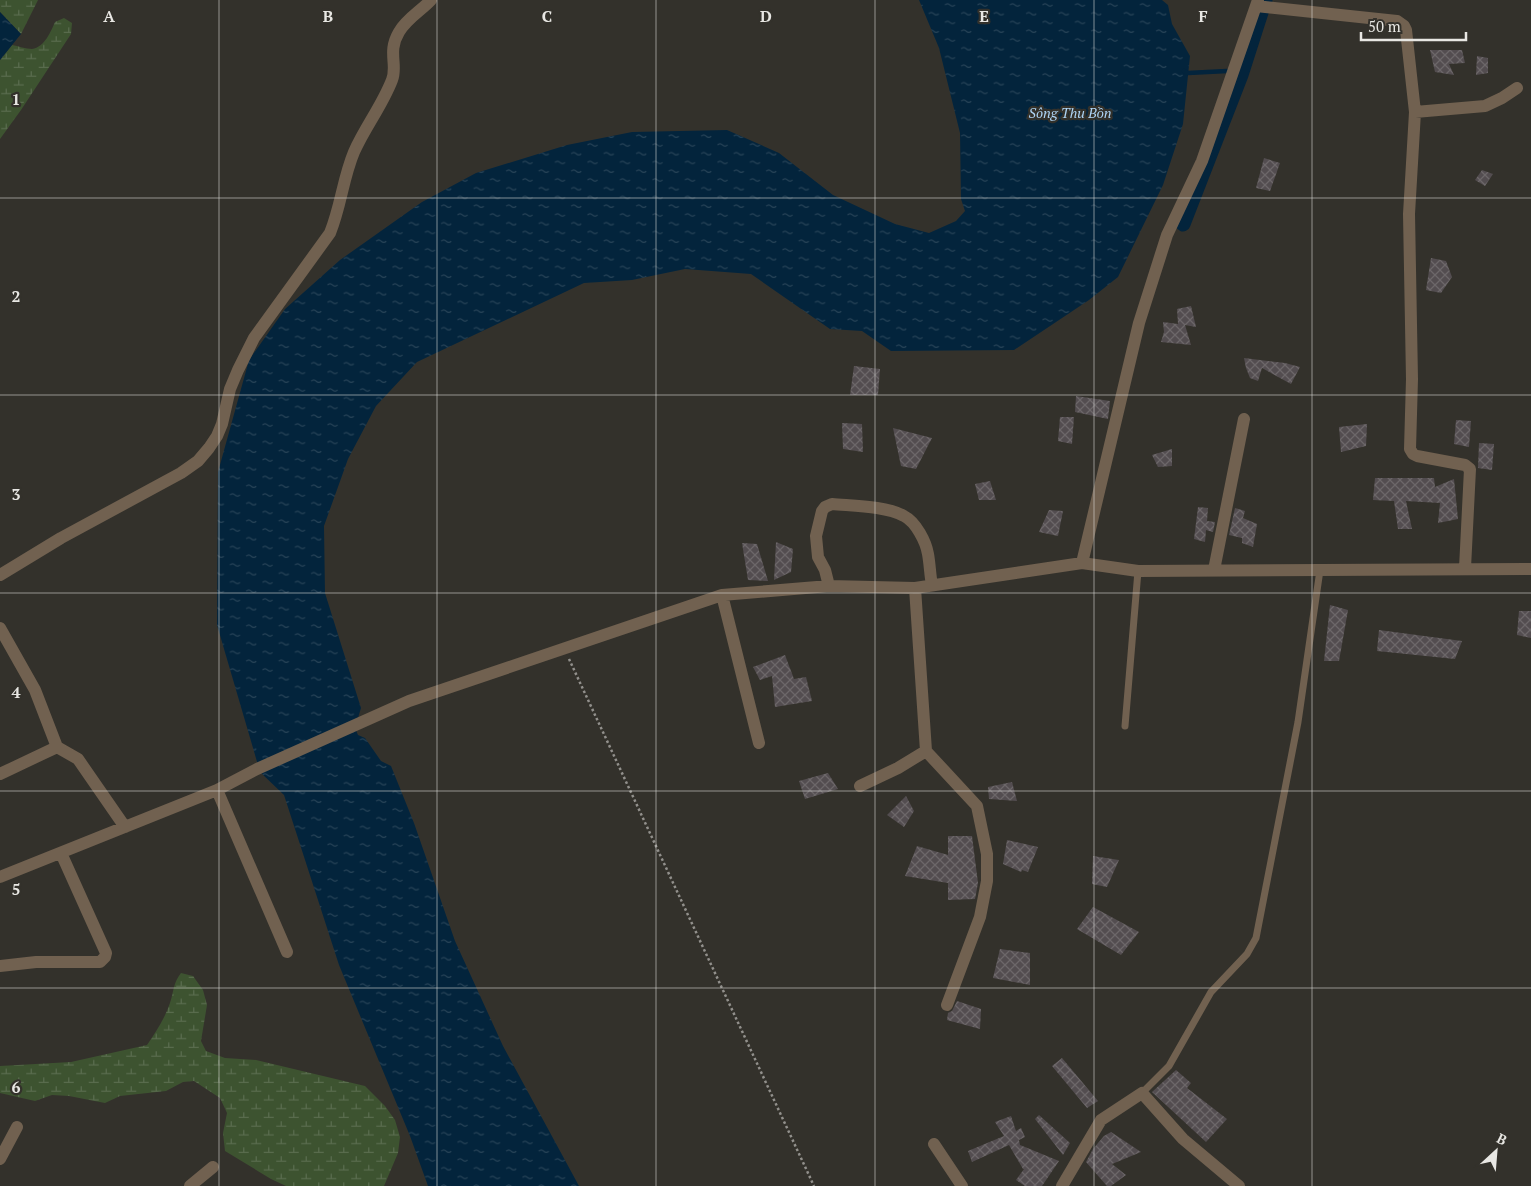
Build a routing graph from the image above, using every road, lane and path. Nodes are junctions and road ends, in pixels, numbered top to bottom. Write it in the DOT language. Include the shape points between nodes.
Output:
graph roads {
  1 [pos="431,0"];
  2 [pos="1260,5"];
  3 [pos="1517,88"];
  4 [pos="1415,112"];
  5 [pos="1244,419"];
  6 [pos="1082,563"];
  7 [pos="1464,568"];
  8 [pos="1531,569"];
  9 [pos="1214,570"];
  10 [pos="1320,570"];
  11 [pos="1138,571"];
  12 [pos="0,575"];
  13 [pos="932,585"];
  14 [pos="829,586"];
  15 [pos="914,588"];
  16 [pos="722,595"];
  17 [pos="0,628"];
  18 [pos="564,648"];
  19 [pos="1125,726"];
  20 [pos="759,744"];
  21 [pos="56,747"];
  22 [pos="926,751"];
  23 [pos="0,774"];
  24 [pos="860,786"];
  25 [pos="217,790"];
  26 [pos="125,827"];
  27 [pos="61,853"];
  28 [pos="0,877"];
  29 [pos="287,952"];
  30 [pos="0,966"];
  31 [pos="947,1005"];
  32 [pos="1142,1093"];
  33 [pos="17,1127"];
  34 [pos="934,1144"];
  35 [pos="0,1159"];
  36 [pos="213,1167"];
  37 [pos="190,1186"];
  38 [pos="814,1186"];
  39 [pos="962,1186"];
  40 [pos="1062,1186"];
  41 [pos="1239,1186"];
  1 -- 12 [label="street" via="399,32 392,55 392,78 355,150 330,233 254,338 238,370 222,424 210,448 181,473"];
  2 -- 4 [label="street" via="1402,24 1406,30"];
  2 -- 6 [label="street" via="1202,161 1168,235 1139,323"];
  3 -- 4 [label="street" via="1485,106"];
  4 -- 7 [label="street" via="1409,214 1410,449 1417,456 1470,469"];
  5 -- 9 [label="street"];
  6 -- 11 [label="street"];
  6 -- 13 [label="street"];
  7 -- 8 [label="street"];
  7 -- 10 [label="street"];
  9 -- 10 [label="street"];
  9 -- 11 [label="street"];
  10 -- 32 [label="lane" via="1298,722 1256,938 1247,954 1211,992 1169,1066"];
  11 -- 19 [label="lane"];
  13 -- 14 [label="street" via="926,546 910,519 889,511 832,504 822,511 816,536 818,557"];
  13 -- 15 [label="street"];
  14 -- 15 [label="street"];
  14 -- 16 [label="street"];
  15 -- 22 [label="street"];
  16 -- 18 [label="street"];
  16 -- 20 [label="street"];
  17 -- 21 [label="street" via="35,690"];
  18 -- 25 [label="street" via="409,701 256,769"];
  18 -- 38 [label="path"];
  21 -- 23 [label="street"];
  21 -- 26 [label="street" via="78,759"];
  22 -- 24 [label="street"];
  22 -- 31 [label="street" via="977,806 987,854 987,881 980,917"];
  25 -- 26 [label="street"];
  25 -- 29 [label="street"];
  26 -- 27 [label="street"];
  27 -- 28 [label="street"];
  27 -- 30 [label="street" via="105,957 100,962 36,962"];
  32 -- 40 [label="street" via="1100,1120"];
  32 -- 41 [label="street" via="1184,1139"];
  33 -- 35 [label="street"];
  34 -- 39 [label="street"];
  36 -- 37 [label="street"];
}
